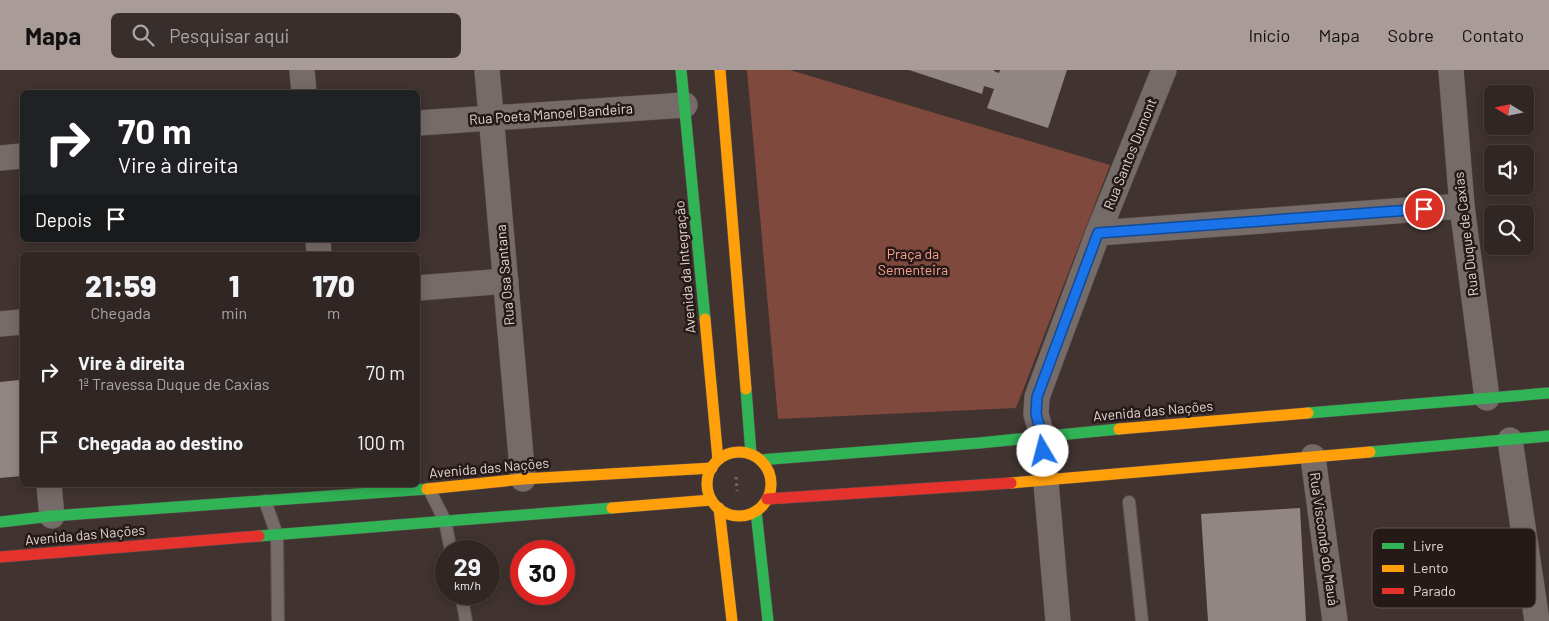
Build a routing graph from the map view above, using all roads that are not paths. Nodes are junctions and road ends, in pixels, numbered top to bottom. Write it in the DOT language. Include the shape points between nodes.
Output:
graph roads {
  1 [pos="302,70"];
  2 [pos="488,70"];
  3 [pos="682,70"];
  4 [pos="720,70"];
  5 [pos="1164,70"];
  6 [pos="1451,70"];
  7 [pos="304,90"];
  8 [pos="685,105"];
  9 [pos="491,118"];
  10 [pos="420,123"];
  11 [pos="20,156"];
  12 [pos="0,158"];
  13 [pos="1462,206"];
  14 [pos="1098,233"];
  15 [pos="506,281"];
  16 [pos="420,288"];
  17 [pos="20,322"];
  18 [pos="0,324"];
  19 [pos="1549,393"];
  20 [pos="1487,398"];
  21 [pos="1042,436"];
  22 [pos="1549,436"];
  23 [pos="1510,440"];
  24 [pos="756,457"];
  25 [pos="1313,457"];
  26 [pos="715,464"];
  27 [pos="523,479"];
  28 [pos="1045,481"];
  29 [pos="49,487"];
  30 [pos="429,489"];
  31 [pos="767,498"];
  32 [pos="265,501"];
  33 [pos="1129,502"];
  34 [pos="715,504"];
  35 [pos="756,511"];
  36 [pos="52,516"];
  37 [pos="445,521"];
  38 [pos="0,522"];
  39 [pos="1523,528"];
  40 [pos="277,535"];
  41 [pos="449,540"];
  42 [pos="0,557"];
  43 [pos="462,605"];
  44 [pos="1534,608"];
  45 [pos="278,621"];
  46 [pos="466,621"];
  47 [pos="732,621"];
  48 [pos="768,621"];
  49 [pos="1058,621"];
  50 [pos="1142,621"];
  51 [pos="1335,621"];
  52 [pos="1536,621"];
  1 -- 7 [label="street"];
  2 -- 9 [label="street, Rua Osa Santana"];
  3 -- 8 [label="main road, Avenida da Integração"];
  4 -- 24 [label="main road"];
  5 -- 14 [label="street, Rua Santos Dumont"];
  6 -- 13 [label="street, Rua Duque de Caxias"];
  8 -- 9 [label="street, Rua Poeta Manoel Bandeira"];
  8 -- 26 [label="main road, Avenida da Integração"];
  9 -- 10 [label="street, Rua Poeta Manoel Bandeira"];
  9 -- 15 [label="street, Rua Osa Santana"];
  11 -- 12 [label="street"];
  13 -- 14 [label="street"];
  13 -- 20 [label="street, Rua Duque de Caxias"];
  14 -- 21 [label="street, Rua Santos Dumont" via="1037,397 1036,414"];
  15 -- 16 [label="street"];
  15 -- 27 [label="street, Rua Osa Santana"];
  17 -- 18 [label="street"];
  19 -- 20 [label="main road, Avenida das Nações"];
  20 -- 21 [label="main road, Avenida das Nações"];
  21 -- 24 [label="main road, Avenida das Nações"];
  21 -- 28 [label="street, Rua Santos Dumont"];
  22 -- 23 [label="main road"];
  23 -- 25 [label="main road"];
  23 -- 39 [label="street"];
  24 -- 26 [label="main road" via="734,452"];
  24 -- 31 [label="main road" via="767,468 770,478"];
  25 -- 28 [label="main road"];
  25 -- 51 [label="street, Rua Visconde do Mauá"];
  26 -- 27 [label="main road, Avenida das Nações"];
  26 -- 34 [label="main road" via="708,484"];
  27 -- 30 [label="main road, Avenida das Nações"];
  28 -- 31 [label="main road"];
  28 -- 49 [label="street, Rua Santos Dumont"];
  29 -- 36 [label="street"];
  30 -- 32 [label="main road, Avenida das Nações"];
  30 -- 37 [label="lane"];
  31 -- 35 [label="main road"];
  32 -- 36 [label="main road, Avenida das Nações"];
  32 -- 40 [label="lane"];
  33 -- 50 [label="lane"];
  34 -- 35 [label="main road" via="728,514 738,516"];
  34 -- 37 [label="main road, Avenida das Nações"];
  34 -- 47 [label="main road"];
  35 -- 48 [label="main road"];
  36 -- 38 [label="main road, Avenida das Nações"];
  37 -- 40 [label="main road, Avenida das Nações"];
  37 -- 41 [label="lane"];
  40 -- 42 [label="main road, Avenida das Nações"];
  40 -- 45 [label="lane"];
  43 -- 46 [label="lane"];
  44 -- 52 [label="street"];
}
